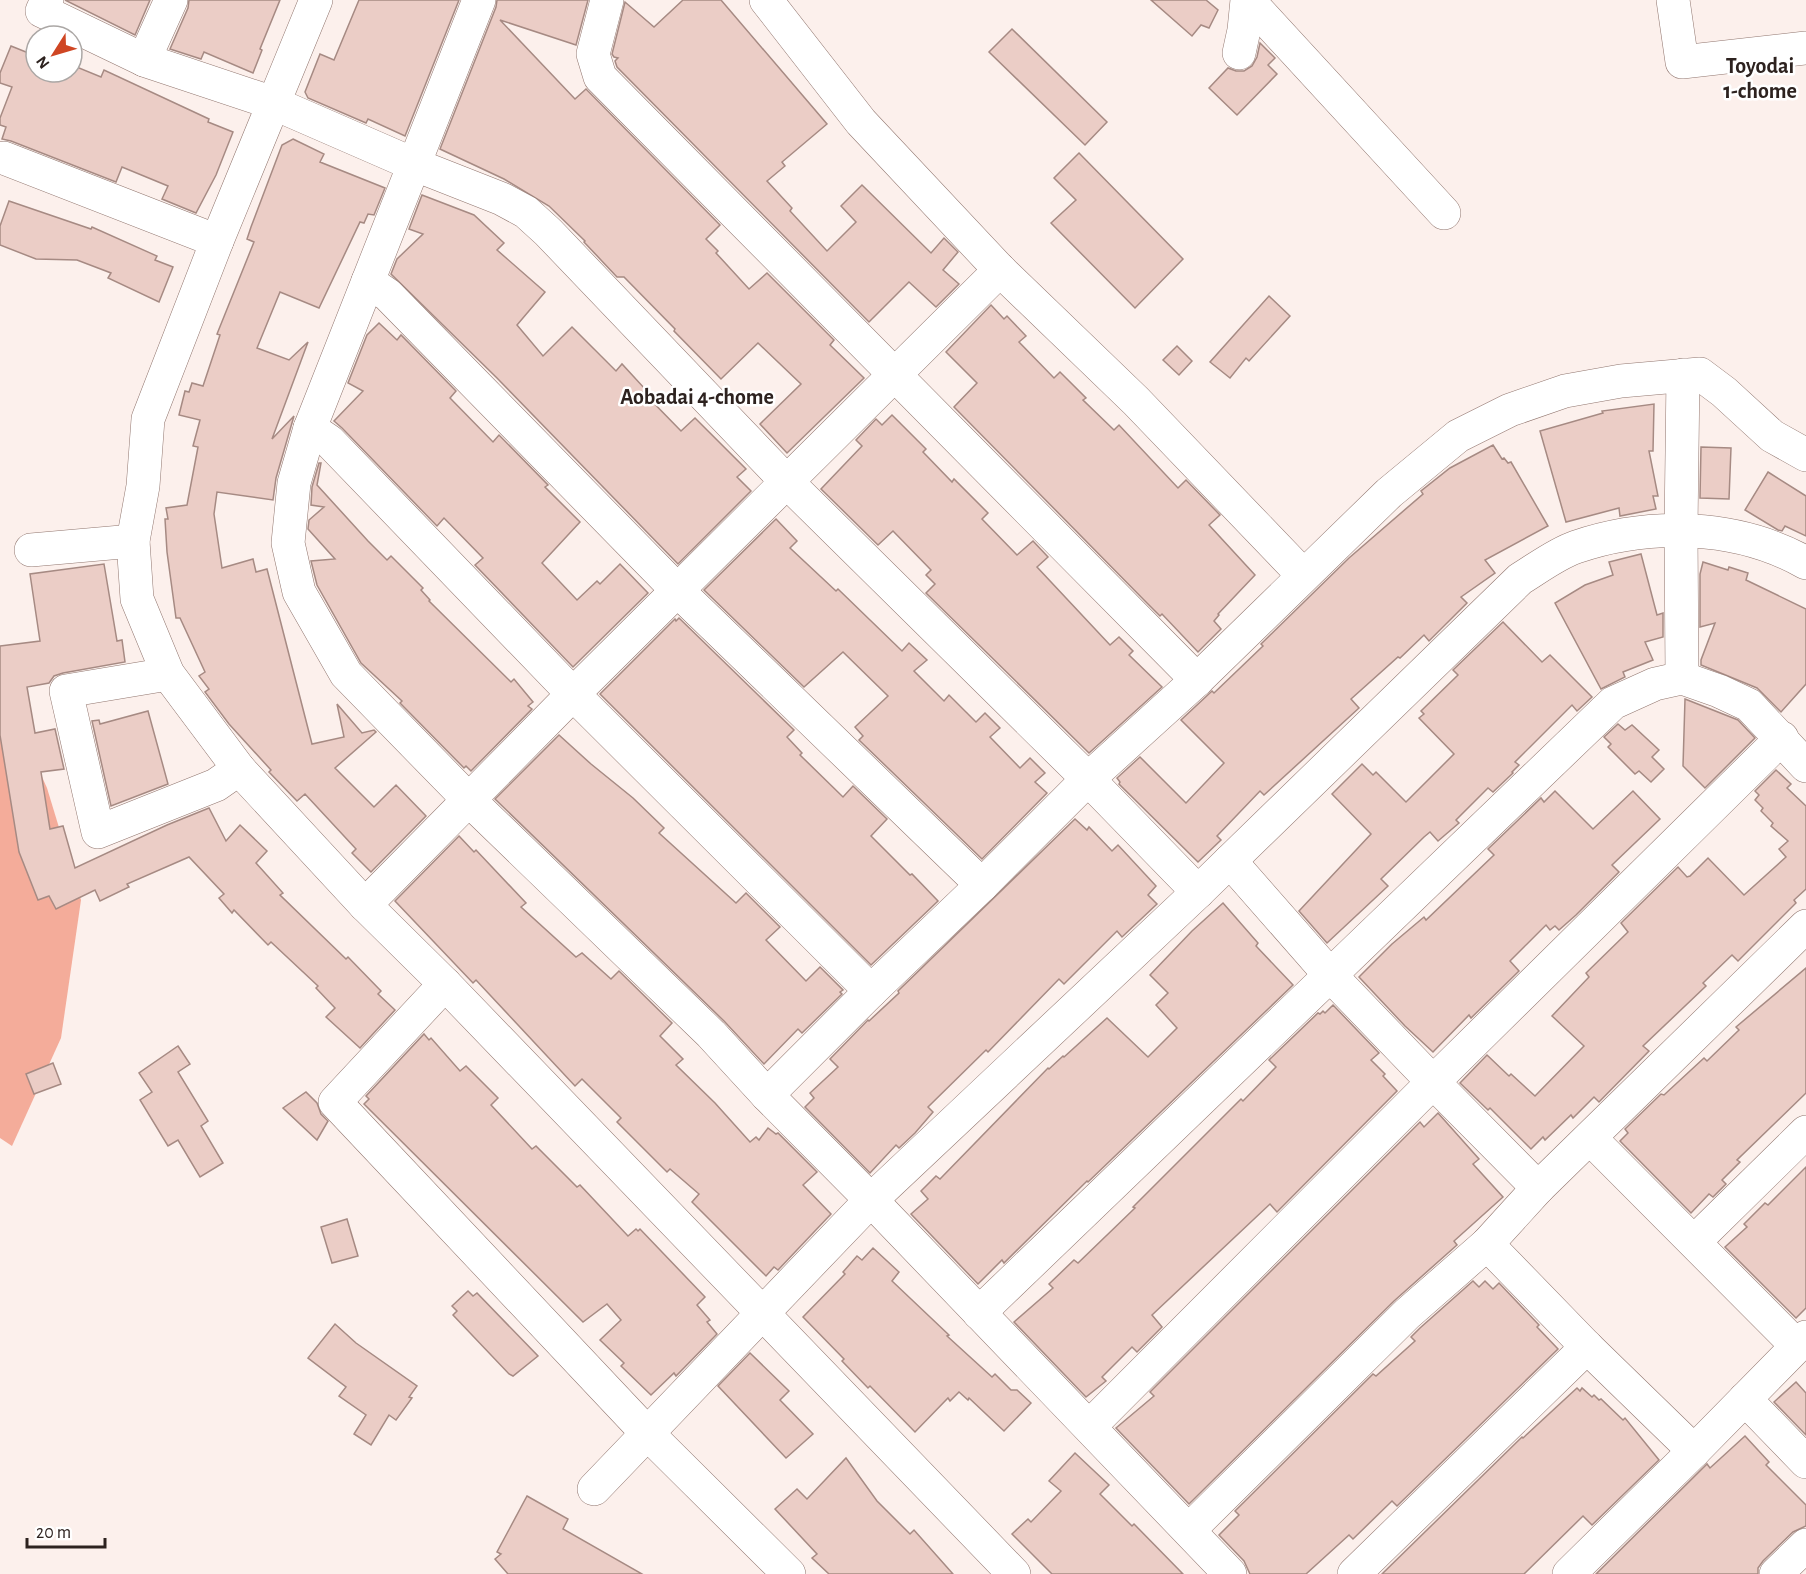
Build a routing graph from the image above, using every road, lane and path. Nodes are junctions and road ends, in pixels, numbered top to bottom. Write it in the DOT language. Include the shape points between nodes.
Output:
graph roads {
  1 [pos="47,0"];
  2 [pos="171,0"];
  3 [pos="316,0"];
  4 [pos="479,0"];
  5 [pos="607,0"];
  6 [pos="766,0"];
  7 [pos="1248,0"];
  8 [pos="1673,0"];
  9 [pos="1806,48"];
  10 [pos="1239,53"];
  11 [pos="144,60"];
  12 [pos="273,103"];
  13 [pos="4,158"];
  14 [pos="413,164"];
  15 [pos="1444,213"];
  16 [pos="217,241"];
  17 [pos="1000,270"];
  18 [pos="368,281"];
  19 [pos="896,375"];
  20 [pos="1683,375"];
  21 [pos="310,428"];
  22 [pos="1806,455"];
  23 [pos="787,482"];
  24 [pos="1681,530"];
  25 [pos="133,540"];
  26 [pos="31,550"];
  27 [pos="1806,563"];
  28 [pos="1303,575"];
  29 [pos="677,590"];
  30 [pos="168,674"];
  31 [pos="1682,678"];
  32 [pos="1197,680"];
  33 [pos="573,694"];
  34 [pos="1782,738"];
  35 [pos="1806,766"];
  36 [pos="239,769"];
  37 [pos="1088,779"];
  38 [pos="468,799"];
  39 [pos="1230,861"];
  40 [pos="982,885"];
  41 [pos="1198,892"];
  42 [pos="365,905"];
  43 [pos="1806,926"];
  44 [pos="1330,975"];
  45 [pos="445,984"];
  46 [pos="871,991"];
  47 [pos="1432,1082"];
  48 [pos="767,1095"];
  49 [pos="1806,1132"];
  50 [pos="1590,1138"];
  51 [pos="1538,1188"];
  52 [pos="871,1200"];
  53 [pos="1694,1242"];
  54 [pos="1487,1244"];
  55 [pos="762,1313"];
  56 [pos="979,1313"];
  57 [pos="1801,1342"];
  58 [pos="1587,1347"];
  59 [pos="1745,1399"];
  60 [pos="1090,1426"];
  61 [pos="648,1434"];
  62 [pos="1694,1451"];
  63 [pos="1806,1462"];
  64 [pos="594,1489"];
  65 [pos="1189,1530"];
  66 [pos="1806,1545"];
  67 [pos="789,1574"];
  68 [pos="1014,1574"];
  69 [pos="1230,1574"];
  70 [pos="1354,1574"];
  71 [pos="1569,1574"];
  72 [pos="1776,1574"];
  1 -- 11 [label="street" via="42,12"];
  2 -- 11 [label="street"];
  3 -- 12 [label="street"];
  4 -- 14 [label="street"];
  5 -- 19 [label="street" via="593,54 600,77"];
  6 -- 17 [label="street" via="861,122"];
  7 -- 10 [label="street"];
  7 -- 15 [label="street"];
  8 -- 9 [label="street" via="1682,62"];
  11 -- 12 [label="street"];
  12 -- 14 [label="street"];
  12 -- 16 [label="street"];
  13 -- 16 [label="street"];
  14 -- 18 [label="street"];
  14 -- 23 [label="street" via="526,212"];
  16 -- 25 [label="street" via="148,419 143,486"];
  17 -- 19 [label="street"];
  17 -- 28 [label="street" via="1136,401"];
  18 -- 21 [label="street"];
  18 -- 29 [label="street" via="388,295"];
  19 -- 23 [label="street"];
  19 -- 32 [label="street"];
  20 -- 22 [label="street" via="1700,374 1773,436"];
  20 -- 24 [label="street"];
  20 -- 28 [label="street" via="1565,391 1510,410 1458,436 1389,493"];
  21 -- 33 [label="street" via="329,441"];
  21 -- 38 [label="street" via="294,483 288,543 298,592 346,674"];
  23 -- 29 [label="street"];
  23 -- 37 [label="street"];
  24 -- 27 [label="street" via="1737,536 1789,553"];
  24 -- 31 [label="street"];
  24 -- 39 [label="street" via="1641,532 1574,548 1520,579"];
  25 -- 26 [label="street"];
  25 -- 30 [label="street" via="137,599"];
  28 -- 32 [label="street"];
  29 -- 33 [label="street"];
  29 -- 40 [label="street"];
  30 -- 36 [label="street"];
  30 -- 36 [label="street" via="66,692 98,832 216,785"];
  31 -- 34 [label="street" via="1749,705"];
  31 -- 44 [label="street" via="1655,684 1613,704"];
  32 -- 37 [label="street"];
  33 -- 38 [label="street"];
  33 -- 46 [label="street"];
  34 -- 35 [label="street"];
  34 -- 47 [label="street"];
  36 -- 42 [label="street"];
  37 -- 40 [label="street"];
  37 -- 41 [label="street"];
  38 -- 42 [label="street"];
  38 -- 48 [label="street" via="711,1035"];
  39 -- 41 [label="street"];
  39 -- 44 [label="street"];
  40 -- 46 [label="street"];
  41 -- 52 [label="street"];
  42 -- 45 [label="street"];
  43 -- 50 [label="street"];
  44 -- 47 [label="street"];
  44 -- 56 [label="street"];
  45 -- 55 [label="street"];
  45 -- 61 [label="street" via="335,1102"];
  46 -- 48 [label="street"];
  47 -- 51 [label="street"];
  47 -- 60 [label="street"];
  48 -- 52 [label="street"];
  49 -- 53 [label="street"];
  50 -- 51 [label="street"];
  50 -- 53 [label="street"];
  51 -- 54 [label="street"];
  52 -- 55 [label="street"];
  52 -- 56 [label="street"];
  53 -- 57 [label="street"];
  54 -- 58 [label="street"];
  54 -- 65 [label="street" via="1407,1314"];
  55 -- 61 [label="street"];
  55 -- 68 [label="street"];
  56 -- 60 [label="street"];
  57 -- 59 [label="street"];
  58 -- 62 [label="street"];
  58 -- 70 [label="street"];
  59 -- 62 [label="street"];
  59 -- 63 [label="street"];
  60 -- 65 [label="street"];
  61 -- 64 [label="street"];
  61 -- 67 [label="street"];
  62 -- 71 [label="street"];
  65 -- 69 [label="street"];
  66 -- 72 [label="street"];
}
